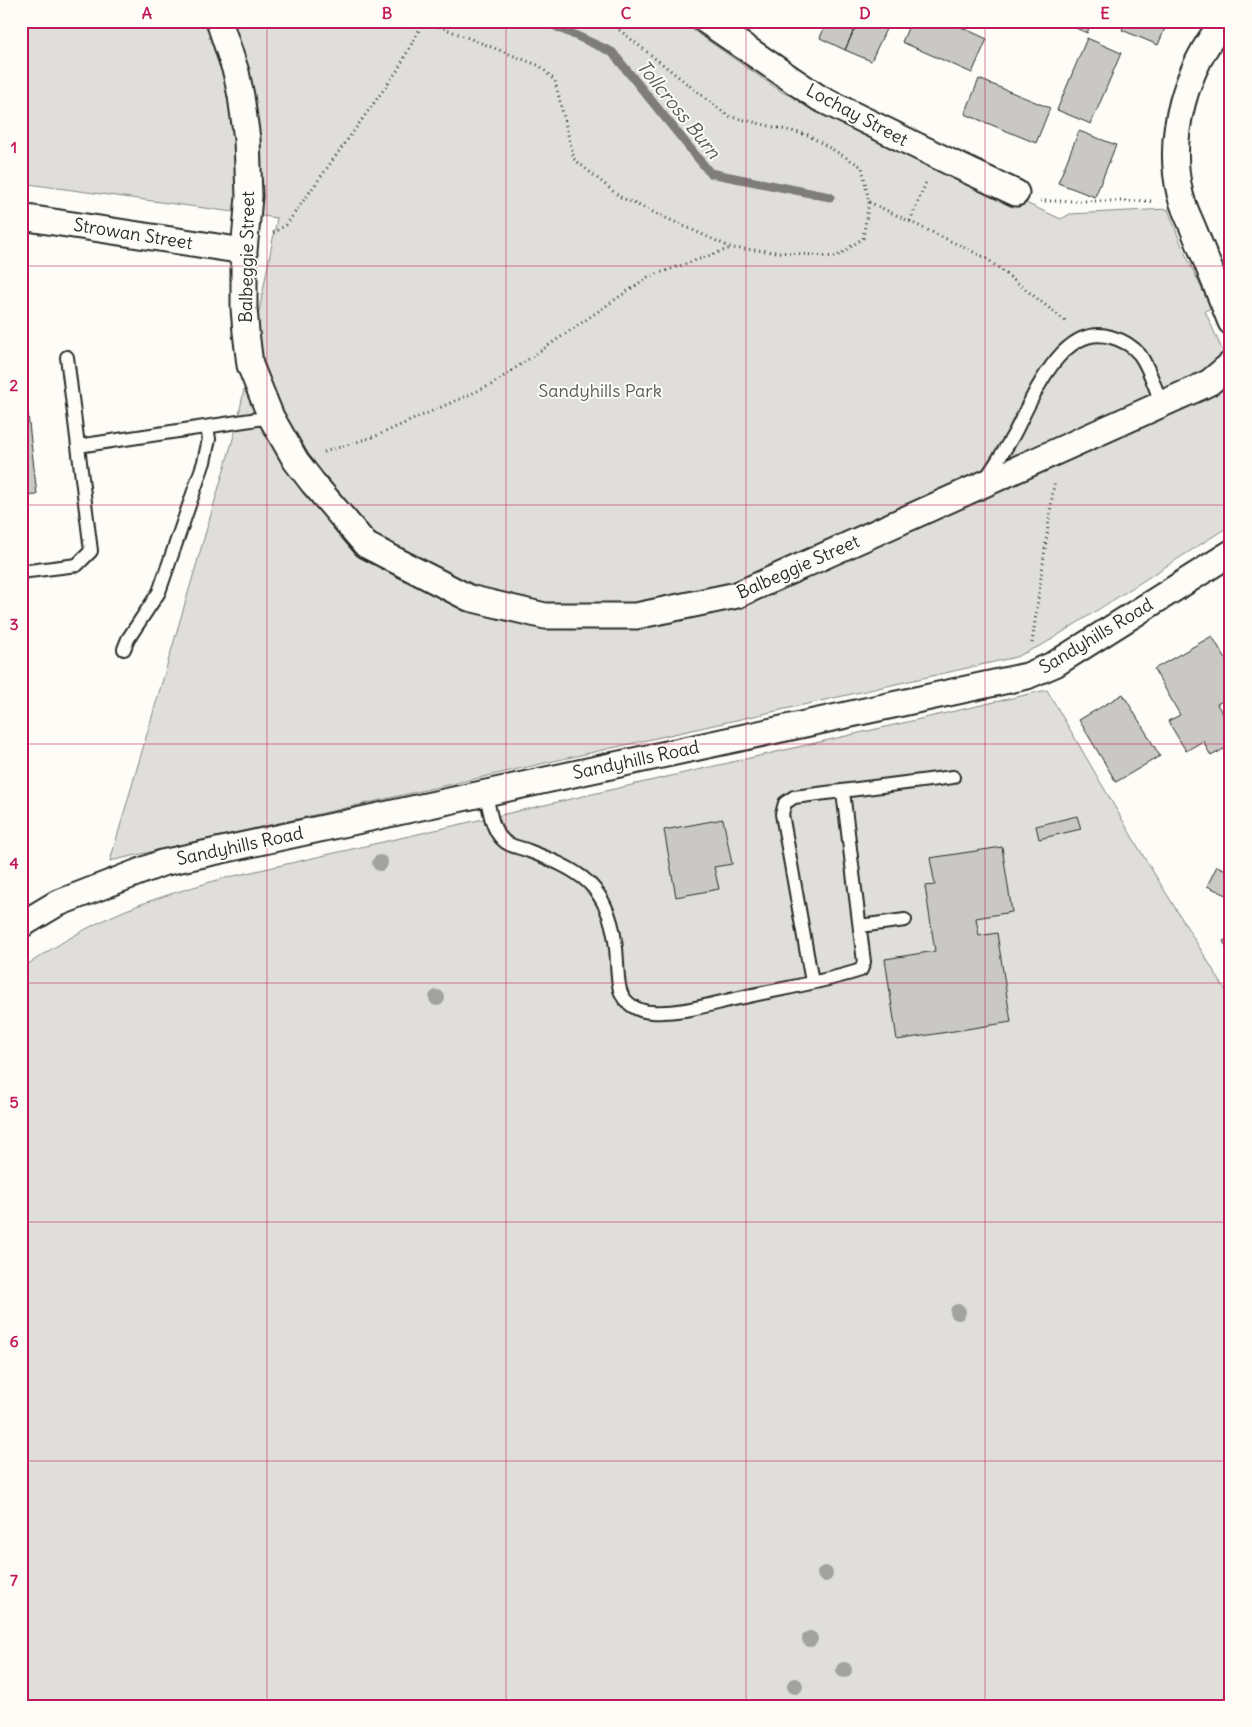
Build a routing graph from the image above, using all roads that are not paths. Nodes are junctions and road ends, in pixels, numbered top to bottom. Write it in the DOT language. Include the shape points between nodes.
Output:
graph roads {
  1 [pos="219,21"];
  2 [pos="706,21"];
  3 [pos="1224,21"];
  4 [pos="1016,193"];
  5 [pos="21,217"];
  6 [pos="244,251"];
  7 [pos="1231,322"];
  8 [pos="67,357"];
  9 [pos="1231,364"];
  10 [pos="1162,404"];
  11 [pos="271,416"];
  12 [pos="207,427"];
  13 [pos="78,446"];
  14 [pos="983,484"];
  15 [pos="1231,553"];
  16 [pos="21,572"];
  17 [pos="124,649"];
  18 [pos="953,777"];
  19 [pos="843,792"];
  20 [pos="486,793"];
  21 [pos="905,920"];
  22 [pos="21,925"];
  23 [pos="860,926"];
  24 [pos="812,982"];
  1 -- 6 [label="street, Balbeggie Street" via="236,72 244,118 249,167"];
  2 -- 4 [label="street, Lochay Street" via="819,98"];
  3 -- 7 [label="street" via="1203,53 1186,89 1176,133 1176,164 1182,201"];
  5 -- 6 [label="street, Strowan Street"];
  6 -- 11 [label="street, Balbeggie Street" via="244,308 250,365"];
  8 -- 13 [label="lane"];
  9 -- 10 [label="street, Balbeggie Street" via="1210,382"];
  10 -- 14 [label="street, Balbeggie Street"];
  10 -- 14 [label="lane" via="1144,362 1134,349 1106,336 1086,337 1070,345 1053,363"];
  11 -- 12 [label="lane"];
  11 -- 14 [label="street, Balbeggie Street" via="312,483 366,545 469,598 545,616 636,616 737,595"];
  12 -- 13 [label="lane"];
  12 -- 17 [label="lane" via="204,462 159,592"];
  13 -- 16 [label="lane" via="90,551 77,565"];
  15 -- 20 [label="street, Sandyhills Road" via="1055,664 1027,676"];
  18 -- 19 [label="lane"];
  19 -- 23 [label="lane"];
  19 -- 24 [label="lane" via="794,797 785,803 782,814"];
  20 -- 22 [label="street, Sandyhills Road" via="162,863 56,904"];
  20 -- 24 [label="lane" via="496,831 502,840 569,868 589,883 605,905 615,940 621,992 636,1009 669,1012"];
  21 -- 23 [label="lane"];
  23 -- 24 [label="lane" via="864,962 861,970"];
}
